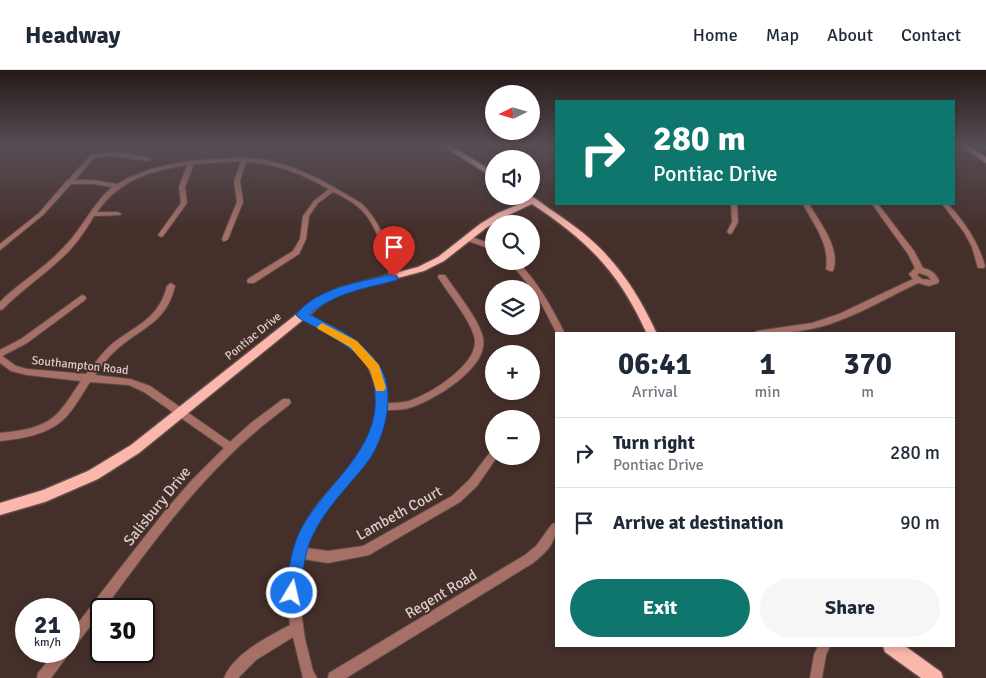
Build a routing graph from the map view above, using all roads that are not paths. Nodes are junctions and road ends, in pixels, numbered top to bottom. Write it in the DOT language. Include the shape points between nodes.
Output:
graph roads {
  1 [pos="76,173"];
  2 [pos="143,173"];
  3 [pos="187,173"];
  4 [pos="240,173"];
  5 [pos="299,173"];
  6 [pos="68,182"];
  7 [pos="118,186"];
  8 [pos="333,190"];
  9 [pos="518,205"];
  10 [pos="538,205"];
  11 [pos="734,205"];
  12 [pos="807,205"];
  13 [pos="876,205"];
  14 [pos="946,205"];
  15 [pos="92,214"];
  16 [pos="118,214"];
  17 [pos="730,232"];
  18 [pos="161,235"];
  19 [pos="225,238"];
  20 [pos="467,238"];
  21 [pos="485,245"];
  22 [pos="0,248"];
  23 [pos="981,266"];
  24 [pos="830,269"];
  25 [pos="523,270"];
  26 [pos="920,270"];
  27 [pos="394,277"];
  28 [pos="442,277"];
  29 [pos="918,280"];
  30 [pos="251,281"];
  31 [pos="172,286"];
  32 [pos="82,298"];
  33 [pos="0,307"];
  34 [pos="301,315"];
  35 [pos="560,332"];
  36 [pos="651,332"];
  37 [pos="771,332"];
  38 [pos="0,354"];
  39 [pos="0,359"];
  40 [pos="90,377"];
  41 [pos="286,402"];
  42 [pos="382,407"];
  43 [pos="181,412"];
  44 [pos="0,437"];
  45 [pos="231,448"];
  46 [pos="486,465"];
  47 [pos="0,510"];
  48 [pos="555,529"];
  49 [pos="299,553"];
  50 [pos="295,629"];
  51 [pos="80,631"];
  52 [pos="824,647"];
  53 [pos="892,647"];
  54 [pos="55,663"];
  55 [pos="43,678"];
  56 [pos="230,678"];
  57 [pos="311,678"];
  58 [pos="334,678"];
  59 [pos="816,678"];
  60 [pos="935,678"];
  1 -- 6 [label="street"];
  2 -- 7 [label="street"];
  3 -- 18 [label="street" via="182,187 184,203"];
  4 -- 19 [label="street" via="237,181 240,202"];
  5 -- 8 [label="street"];
  6 -- 7 [label="street"];
  6 -- 22 [label="street" via="41,214"];
  7 -- 15 [label="street"];
  8 -- 27 [label="street" via="366,210 375,223"];
  8 -- 30 [label="street" via="316,202 306,216 304,239 296,252"];
  9 -- 20 [label="main road, Pontiac Drive"];
  10 -- 36 [label="main road" via="578,232 616,269 642,308"];
  11 -- 17 [label="street" via="735,222"];
  12 -- 24 [label="street" via="830,249"];
  13 -- 26 [label="street"];
  14 -- 23 [label="street" via="970,233"];
  15 -- 16 [label="street"];
  15 -- 33 [label="street" via="66,250"];
  20 -- 21 [label="street"];
  20 -- 27 [label="main road, Pontiac Drive" via="441,258"];
  25 -- 35 [label="street"];
  26 -- 29 [label="street" via="913,274"];
  26 -- 29 [label="street" via="932,275 935,281 928,284"];
  27 -- 34 [label="main road, Pontiac Drive" via="342,290"];
  28 -- 42 [label="street" via="476,330 479,341 474,361 434,394 411,404"];
  29 -- 37 [label="street" via="842,316 812,326"];
  31 -- 40 [label="street" via="160,313 114,346"];
  32 -- 38 [label="street" via="24,341"];
  34 -- 42 [label="street" via="354,344 370,362 379,378"];
  34 -- 43 [label="main road, Pontiac Drive"];
  39 -- 40 [label="street, Southampton Road" via="14,369 27,372"];
  40 -- 43 [label="street, Southampton Road" via="130,382 147,388"];
  40 -- 44 [label="street" via="52,424"];
  41 -- 45 [label="street, Salisbury Drive"];
  42 -- 49 [label="street" via="375,436 365,455 323,506 306,532"];
  43 -- 45 [label="street, Southampton Road"];
  43 -- 47 [label="main road, Pontiac Drive" via="135,449 92,475 45,496"];
  45 -- 51 [label="street, Salisbury Drive" via="187,493"];
  46 -- 49 [label="street, Lambeth Court" via="456,499 365,551 328,557"];
  48 -- 58 [label="street, Regent Road" via="529,559"];
  49 -- 50 [label="street" via="292,593"];
  50 -- 56 [label="street" via="265,644"];
  50 -- 57 [label="street"];
  52 -- 59 [label="street"];
  53 -- 60 [label="main road"];
  54 -- 55 [label="street"];
}
